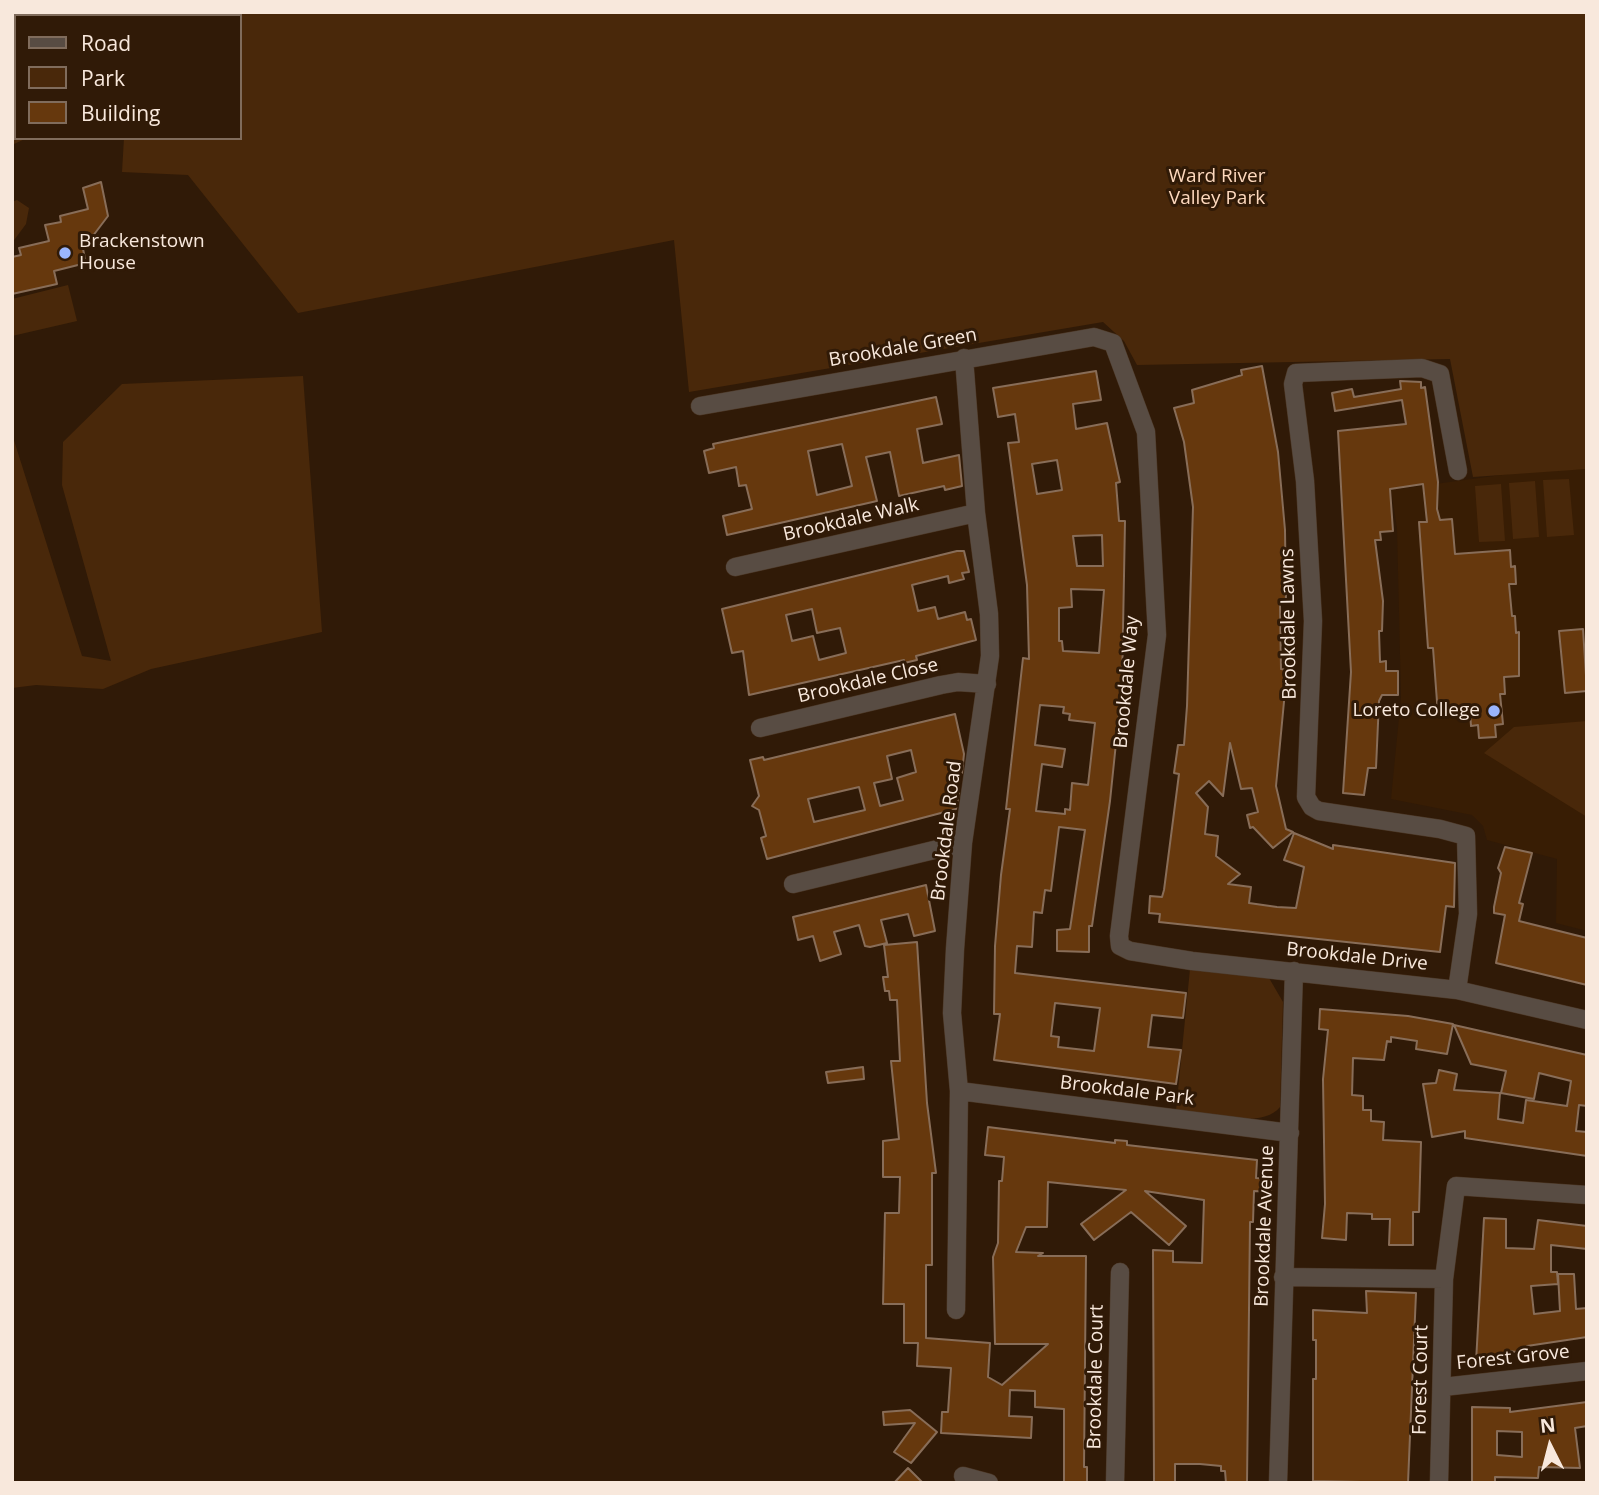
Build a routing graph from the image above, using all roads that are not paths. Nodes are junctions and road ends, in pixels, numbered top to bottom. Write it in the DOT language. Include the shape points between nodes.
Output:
graph roads {
  1 [pos="1112,342"];
  2 [pos="964,358"];
  3 [pos="700,406"];
  4 [pos="1458,471"];
  5 [pos="976,513"];
  6 [pos="735,567"];
  7 [pos="987,684"];
  8 [pos="760,728"];
  9 [pos="963,843"];
  10 [pos="793,884"];
  11 [pos="1120,946"];
  12 [pos="1294,971"];
  13 [pos="1457,990"];
  14 [pos="1587,1020"];
  15 [pos="959,1091"];
  16 [pos="1290,1133"];
  17 [pos="1587,1195"];
  18 [pos="1120,1272"];
  19 [pos="1283,1277"];
  20 [pos="1444,1279"];
  21 [pos="956,1310"];
  22 [pos="1587,1371"];
  23 [pos="1443,1387"];
  24 [pos="963,1476"];
  25 [pos="989,1483"];
  26 [pos="1115,1483"];
  27 [pos="1278,1483"];
  28 [pos="1439,1483"];
  1 -- 2 [label="street, Brookdale Green" via="1094,337"];
  1 -- 11 [label="street, Brookdale Way" via="1146,432 1157,635"];
  2 -- 3 [label="street, Brookdale Green"];
  2 -- 5 [label="street, Brookdale Road"];
  4 -- 13 [label="street, Brookdale Lawns" via="1440,374 1422,368 1296,373 1293,384 1305,481 1313,621 1306,797 1319,811 1466,836 1468,914"];
  5 -- 6 [label="street, Brookdale Walk"];
  5 -- 7 [label="street, Brookdale Road" via="989,614"];
  7 -- 8 [label="street, Brookdale Close" via="941,685"];
  7 -- 9 [label="street, Brookdale Road"];
  9 -- 10 [label="street"];
  9 -- 15 [label="street, Brookdale Road" via="952,1013"];
  11 -- 12 [label="street, Brookdale Drive" via="1192,961"];
  12 -- 13 [label="street, Brookdale Drive"];
  12 -- 16 [label="street, Brookdale Avenue"];
  13 -- 14 [label="street, Brookdale Drive"];
  15 -- 16 [label="street, Brookdale Park"];
  15 -- 21 [label="street, Brookdale Road"];
  16 -- 19 [label="street, Brookdale Avenue"];
  17 -- 20 [label="street, Forest Court" via="1456,1186"];
  18 -- 26 [label="street, Brookdale Court"];
  19 -- 20 [label="street"];
  19 -- 27 [label="street, Brookdale Avenue"];
  20 -- 23 [label="street, Forest Court"];
  22 -- 23 [label="street, Forest Grove"];
  23 -- 28 [label="street, Forest Court"];
  24 -- 25 [label="street"];
}
